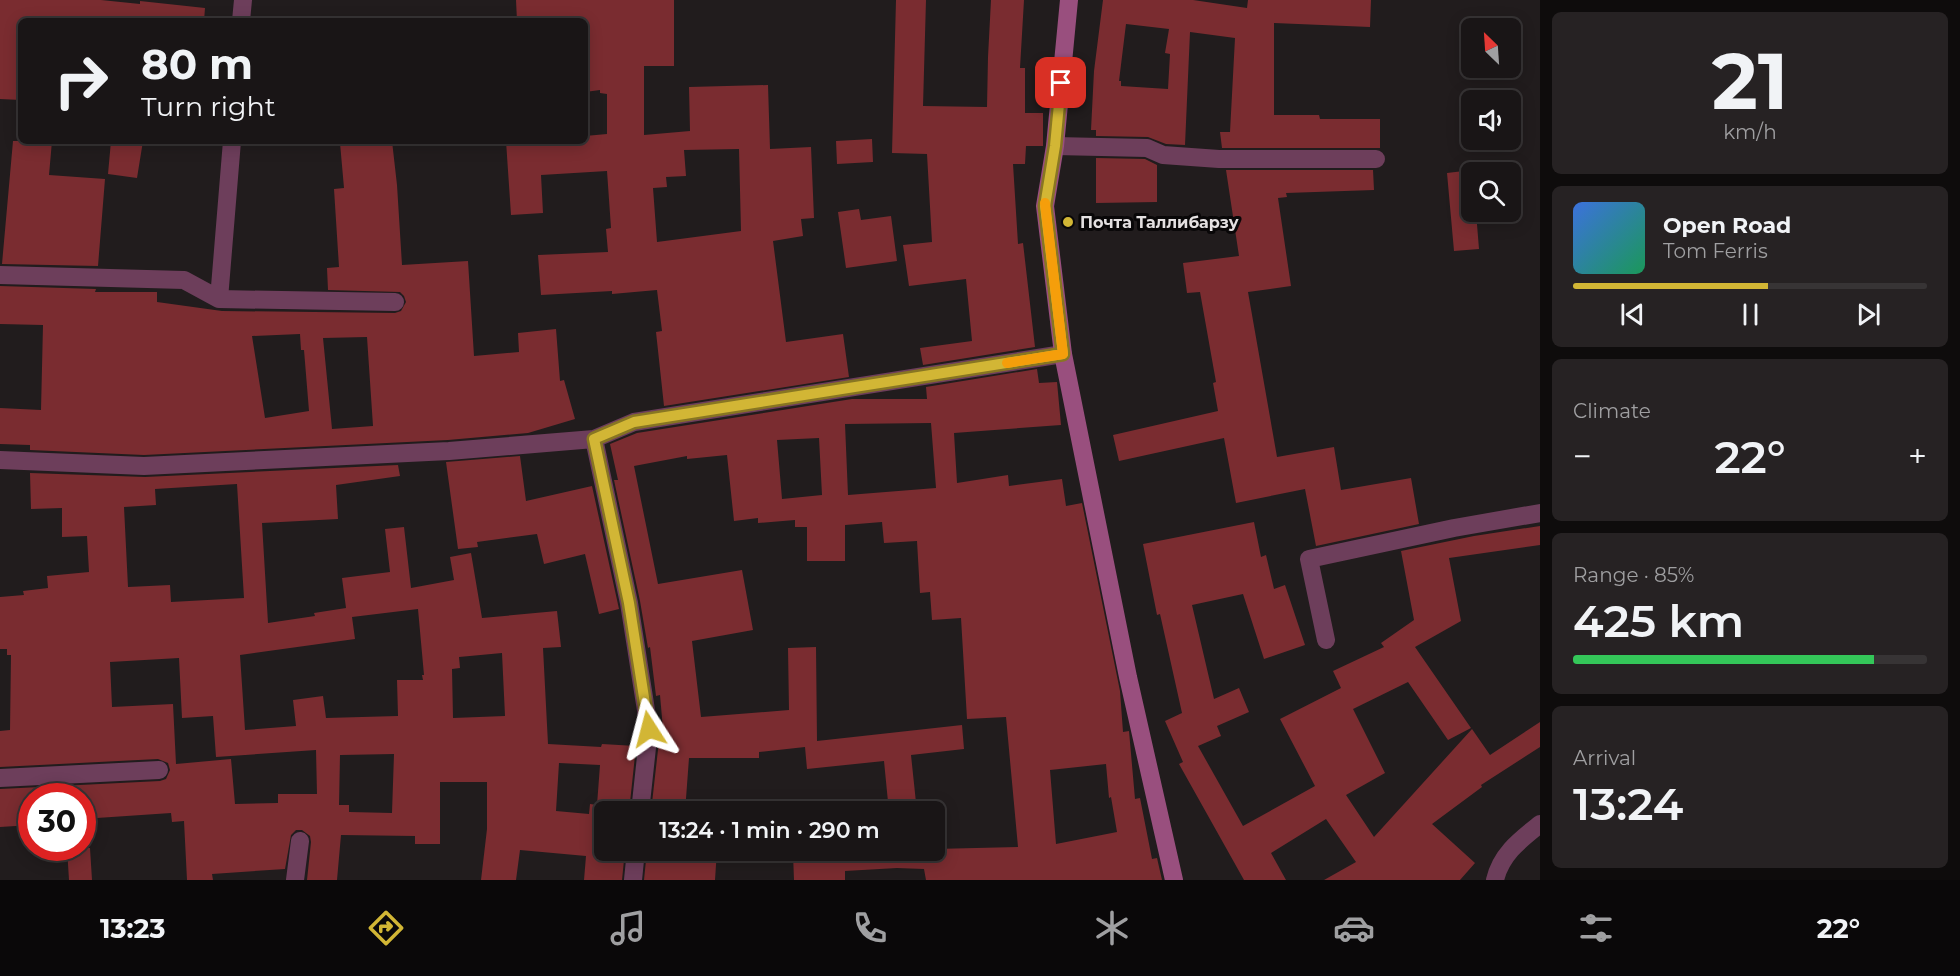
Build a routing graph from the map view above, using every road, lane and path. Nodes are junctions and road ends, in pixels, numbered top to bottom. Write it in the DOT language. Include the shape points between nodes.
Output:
graph roads {
  1 [pos="243,0"];
  2 [pos="1069,0"];
  3 [pos="241,18"];
  4 [pos="232,144"];
  5 [pos="1055,146"];
  6 [pos="1376,159"];
  7 [pos="0,275"];
  8 [pos="219,299"];
  9 [pos="395,302"];
  10 [pos="1063,354"];
  11 [pos="594,439"];
  12 [pos="0,460"];
  13 [pos="1540,513"];
  14 [pos="1326,640"];
  15 [pos="159,770"];
  16 [pos="0,778"];
  17 [pos="641,801"];
  18 [pos="1540,824"];
  19 [pos="300,841"];
  20 [pos="635,861"];
  21 [pos="296,880"];
  22 [pos="633,880"];
  23 [pos="1174,880"];
  24 [pos="1495,880"];
  1 -- 3 [label="street"];
  2 -- 5 [label="street"];
  4 -- 8 [label="street"];
  5 -- 6 [label="street" via="1147,148 1163,155 1219,159"];
  5 -- 10 [label="street" via="1045,206"];
  7 -- 8 [label="street" via="184,280"];
  8 -- 9 [label="street"];
  10 -- 11 [label="street" via="634,422"];
  10 -- 23 [label="street" via="1128,677"];
  11 -- 12 [label="street" via="449,451 144,466"];
  11 -- 17 [label="street" via="629,603 649,729"];
  13 -- 14 [label="street" via="1309,559"];
  15 -- 16 [label="street"];
  18 -- 24 [label="street" via="1514,845 1497,870"];
  19 -- 21 [label="street"];
  20 -- 22 [label="street"];
}
